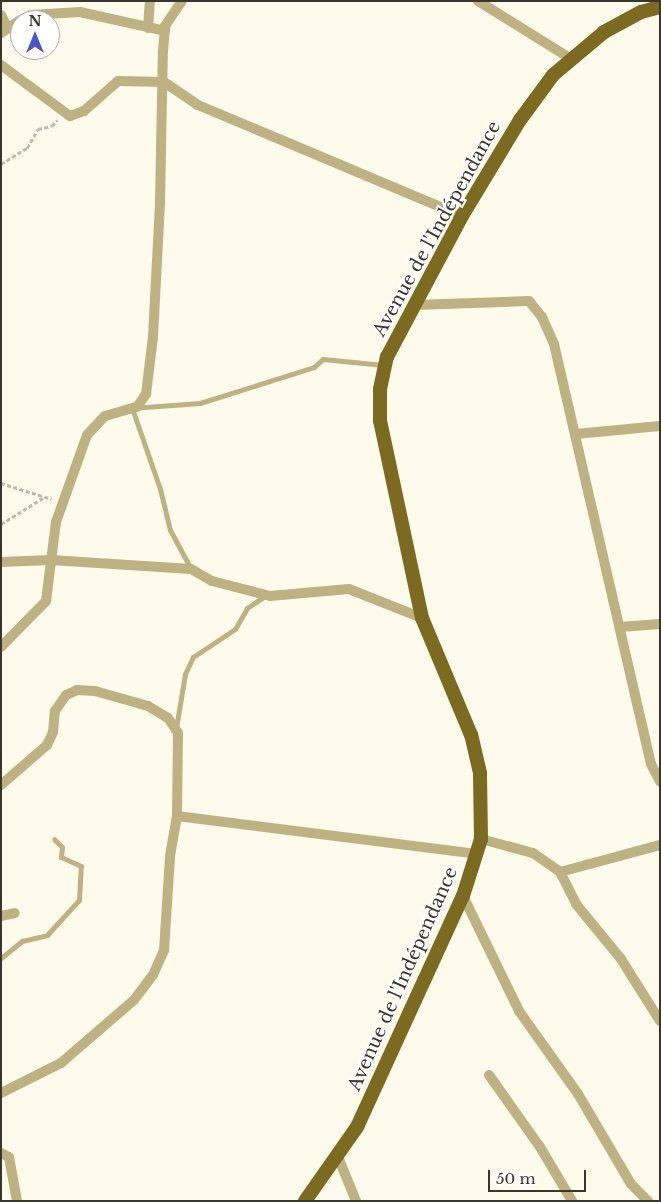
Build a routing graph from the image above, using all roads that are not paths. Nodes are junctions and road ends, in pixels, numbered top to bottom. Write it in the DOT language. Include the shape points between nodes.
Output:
graph roads {
  1 [pos="150,1"];
  2 [pos="182,1"];
  3 [pos="478,1"];
  4 [pos="644,7"];
  5 [pos="660,7"];
  6 [pos="60,13"];
  7 [pos="1,15"];
  8 [pos="148,28"];
  9 [pos="4,30"];
  10 [pos="165,31"];
  11 [pos="570,58"];
  12 [pos="1,65"];
  13 [pos="164,82"];
  14 [pos="462,216"];
  15 [pos="415,305"];
  16 [pos="385,366"];
  17 [pos="132,408"];
  18 [pos="660,426"];
  19 [pos="576,434"];
  20 [pos="51,560"];
  21 [pos="1,562"];
  22 [pos="191,569"];
  23 [pos="266,595"];
  24 [pos="422,618"];
  25 [pos="660,624"];
  26 [pos="620,627"];
  27 [pos="1,647"];
  28 [pos="176,729"];
  29 [pos="660,782"];
  30 [pos="1,785"];
  31 [pos="177,816"];
  32 [pos="54,839"];
  33 [pos="481,839"];
  34 [pos="660,845"];
  35 [pos="477,854"];
  36 [pos="560,872"];
  37 [pos="463,896"];
  38 [pos="15,913"];
  39 [pos="1,916"];
  40 [pos="1,958"];
  41 [pos="660,1021"];
  42 [pos="489,1074"];
  43 [pos="1,1093"];
  44 [pos="1,1153"];
  45 [pos="338,1157"];
  46 [pos="17,1201"];
  47 [pos="306,1201"];
  48 [pos="356,1201"];
  49 [pos="572,1201"];
  50 [pos="648,1201"];
  1 -- 8 [label="street"];
  2 -- 10 [label="street"];
  3 -- 11 [label="street"];
  4 -- 5 [label="highway, Avenue de l'Indépendance"];
  4 -- 11 [label="highway, Avenue de l'Indépendance"];
  6 -- 8 [label="street" via="80,12"];
  7 -- 9 [label="street"];
  8 -- 10 [label="street"];
  10 -- 13 [label="street"];
  11 -- 14 [label="highway, Avenue de l'Indépendance" via="553,75 520,120"];
  12 -- 13 [label="street" via="63,113 77,115 118,80"];
  13 -- 14 [label="street" via="198,104"];
  13 -- 17 [label="street" via="153,337 146,394 137,407"];
  14 -- 15 [label="highway, Avenue de l'Indépendance"];
  15 -- 16 [label="highway, Avenue de l'Indépendance" via="398,331"];
  15 -- 19 [label="street" via="528,301 542,317 554,344"];
  16 -- 17 [label="lane" via="322,359 314,367 209,400"];
  16 -- 24 [label="highway, Avenue de l'Indépendance" via="380,388 380,421"];
  17 -- 20 [label="street" via="104,416 87,435 56,522"];
  17 -- 22 [label="lane" via="170,530"];
  18 -- 19 [label="street"];
  19 -- 26 [label="street"];
  20 -- 21 [label="street"];
  20 -- 22 [label="street"];
  20 -- 27 [label="street" via="46,601"];
  22 -- 23 [label="street" via="212,581"];
  23 -- 24 [label="street" via="349,589"];
  23 -- 28 [label="lane" via="247,608 235,628 193,658 184,674"];
  24 -- 33 [label="highway, Avenue de l'Indépendance" via="471,735 480,773"];
  25 -- 26 [label="street"];
  26 -- 29 [label="street" via="651,764"];
  28 -- 30 [label="street" via="168,718 148,706 77,690 66,695 55,711 53,732 47,745"];
  28 -- 31 [label="street" via="180,749"];
  31 -- 35 [label="street"];
  31 -- 43 [label="street" via="170,856 164,950 153,975 134,1000 61,1063"];
  32 -- 40 [label="lane" via="62,846 61,857 81,866 79,900 47,935 22,941"];
  33 -- 35 [label="highway, Avenue de l'Indépendance"];
  33 -- 36 [label="street" via="533,853"];
  34 -- 36 [label="street"];
  35 -- 37 [label="highway, Avenue de l'Indépendance"];
  36 -- 41 [label="street" via="576,904 621,959"];
  37 -- 45 [label="highway, Avenue de l'Indépendance" via="358,1127"];
  37 -- 50 [label="street" via="519,1011 578,1094 631,1184"];
  38 -- 39 [label="street"];
  42 -- 49 [label="street" via="540,1147"];
  44 -- 46 [label="street" via="9,1157"];
  45 -- 47 [label="highway, Avenue de l'Indépendance"];
  45 -- 48 [label="street"];
}
